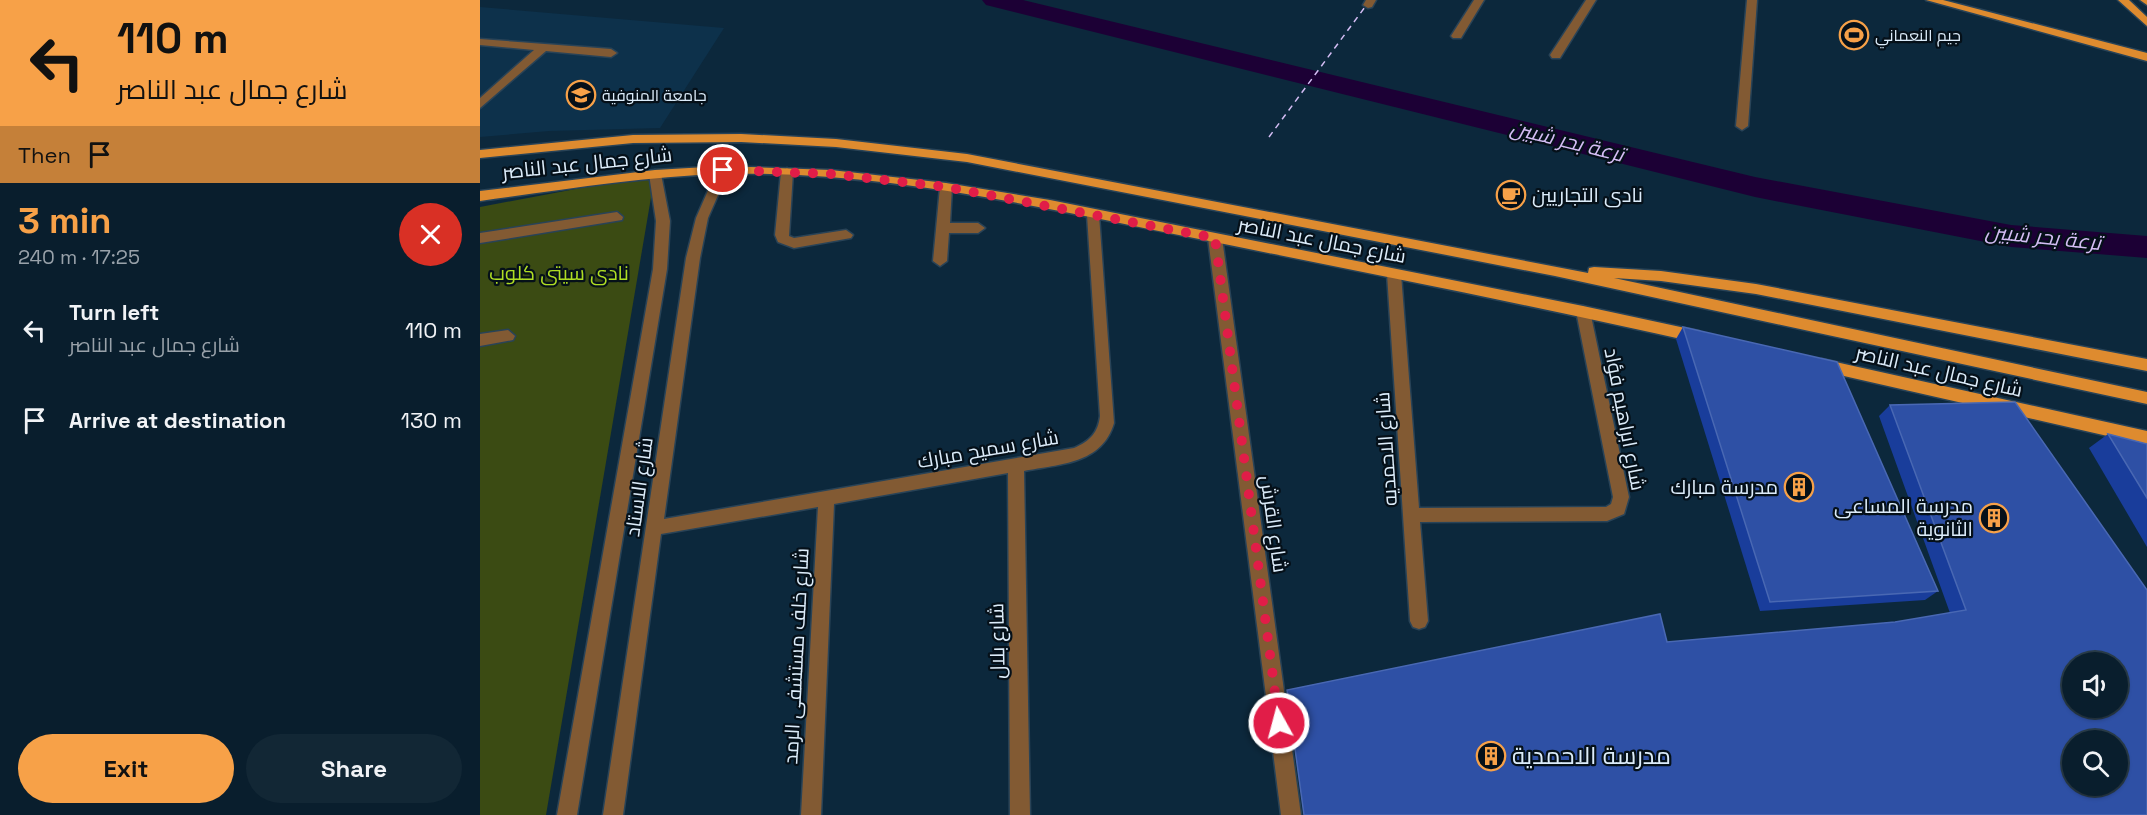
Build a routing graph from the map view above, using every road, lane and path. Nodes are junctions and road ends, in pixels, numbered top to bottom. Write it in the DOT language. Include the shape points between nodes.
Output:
graph roads {
  1 [pos="1479,0"];
  2 [pos="1591,0"];
  3 [pos="1752,0"];
  4 [pos="1931,0"];
  5 [pos="2123,0"];
  6 [pos="2147,22"];
  7 [pos="1456,36"];
  8 [pos="480,42"];
  9 [pos="544,47"];
  10 [pos="611,52"];
  11 [pos="1556,56"];
  12 [pos="2147,57"];
  13 [pos="480,104"];
  14 [pos="1742,126"];
  15 [pos="480,154"];
  16 [pos="723,170"];
  17 [pos="787,172"];
  18 [pos="655,174"];
  19 [pos="946,187"];
  20 [pos="480,196"];
  21 [pos="1093,214"];
  22 [pos="617,217"];
  23 [pos="943,228"];
  24 [pos="978,228"];
  25 [pos="846,235"];
  26 [pos="480,238"];
  27 [pos="1215,238"];
  28 [pos="940,261"];
  29 [pos="1556,271"];
  30 [pos="1394,274"];
  31 [pos="1583,310"];
  32 [pos="508,336"];
  33 [pos="1709,339"];
  34 [pos="480,340"];
  35 [pos="1813,363"];
  36 [pos="2147,365"];
  37 [pos="2147,398"];
  38 [pos="2147,438"];
  39 [pos="1016,466"];
  40 [pos="826,499"];
  41 [pos="1412,516"];
  42 [pos="655,528"];
  43 [pos="1419,621"];
  44 [pos="567,815"];
  45 [pos="613,815"];
  46 [pos="811,815"];
  47 [pos="1020,815"];
  48 [pos="1291,815"];
  1 -- 7 [label="street"];
  2 -- 11 [label="street"];
  3 -- 14 [label="street"];
  4 -- 12 [label="main road"];
  5 -- 6 [label="main road"];
  8 -- 9 [label="street"];
  9 -- 10 [label="street"];
  9 -- 13 [label="street"];
  15 -- 29 [label="main road, شارع جمال عبد الناصر" via="690,138 836,143 906,150 966,158"];
  16 -- 17 [label="main road, شارع جمال عبد الناصر"];
  16 -- 18 [label="main road, شارع جمال عبد الناصر"];
  16 -- 42 [label="street, شارع الاستاد" via="708,199 697,238"];
  17 -- 19 [label="main road, شارع جمال عبد الناصر"];
  17 -- 25 [label="street" via="783,239 794,243"];
  18 -- 20 [label="main road, شارع جمال عبد الناصر"];
  18 -- 44 [label="street, شارع الاستاد" via="663,221 660,269"];
  19 -- 21 [label="main road, شارع جمال عبد الناصر"];
  19 -- 23 [label="street"];
  21 -- 27 [label="main road, شارع جمال عبد الناصر"];
  21 -- 39 [label="street, شارع سميح مبارك" via="1107,426 1102,437 1085,452"];
  22 -- 26 [label="street"];
  23 -- 24 [label="street"];
  23 -- 28 [label="street"];
  27 -- 30 [label="main road, شارع جمال عبد الناصر"];
  27 -- 48 [label="street, شارع القرش"];
  29 -- 36 [label="main road" via="1661,276 1756,289"];
  29 -- 37 [label="main road, شارع جمال عبد الناصر"];
  30 -- 31 [label="main road, شارع جمال عبد الناصر"];
  30 -- 41 [label="street, شارع الاحمديه"];
  31 -- 33 [label="main road, شارع جمال عبد الناصر"];
  31 -- 41 [label="street, شارع ابراهيم فؤاد" via="1621,497 1618,509 1607,514"];
  32 -- 34 [label="street"];
  35 -- 38 [label="main road, شارع جمال عبد الناصر"];
  39 -- 40 [label="street, شارع سميح مبارك"];
  39 -- 47 [label="street, شارع بلال"];
  40 -- 42 [label="street, شارع سميح مبارك"];
  40 -- 46 [label="street, شارع خلف مستشفى الرمد"];
  41 -- 43 [label="street, شارع الاحمديه"];
  42 -- 45 [label="street, شارع الاستاد"];
}
